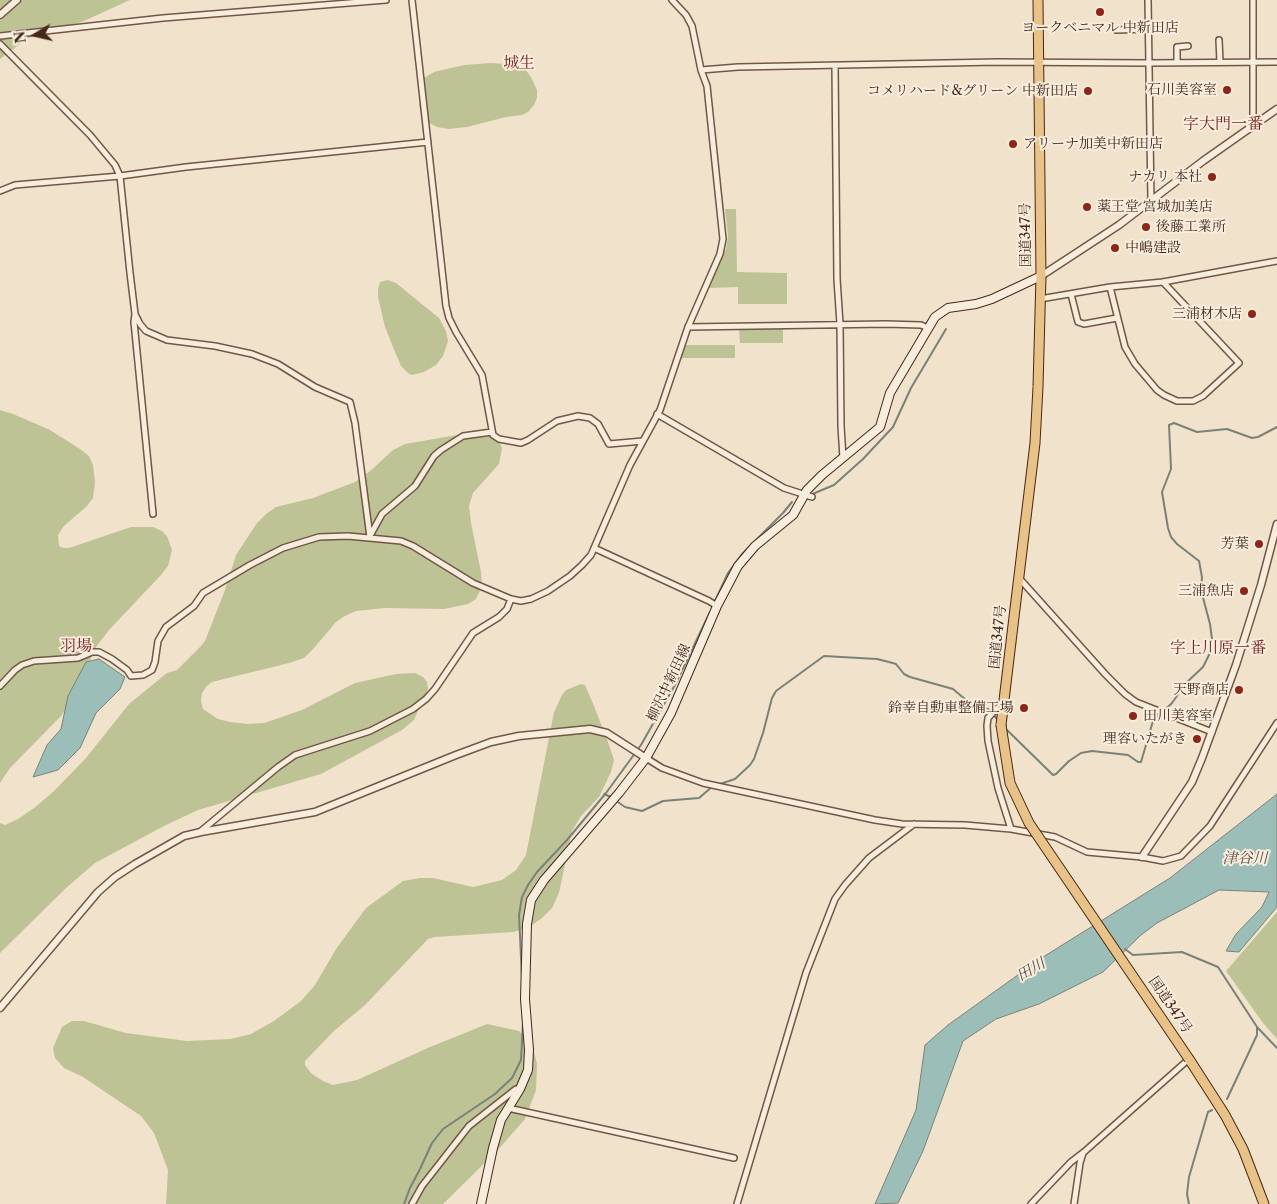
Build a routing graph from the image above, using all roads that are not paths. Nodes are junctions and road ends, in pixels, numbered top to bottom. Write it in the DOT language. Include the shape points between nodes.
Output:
graph roads {
  1 [pos="17,0"];
  2 [pos="386,0"];
  3 [pos="412,0"];
  4 [pos="672,0"];
  5 [pos="1038,0"];
  6 [pos="1148,0"];
  7 [pos="1253,0"];
  8 [pos="0,15"];
  9 [pos="1149,29"];
  10 [pos="1116,30"];
  11 [pos="0,36"];
  12 [pos="1219,40"];
  13 [pos="0,44"];
  14 [pos="1188,46"];
  15 [pos="1220,62"];
  16 [pos="1253,62"];
  17 [pos="1277,62"];
  18 [pos="1038,63"];
  19 [pos="1149,63"];
  20 [pos="1177,63"];
  21 [pos="835,65"];
  22 [pos="701,70"];
  23 [pos="1277,109"];
  24 [pos="1253,127"];
  25 [pos="428,142"];
  26 [pos="120,176"];
  27 [pos="0,191"];
  28 [pos="1151,201"];
  29 [pos="1277,261"];
  30 [pos="1041,276"];
  31 [pos="1163,282"];
  32 [pos="1110,286"];
  33 [pos="1071,294"];
  34 [pos="1040,299"];
  35 [pos="136,314"];
  36 [pos="1118,318"];
  37 [pos="840,324"];
  38 [pos="688,327"];
  39 [pos="928,328"];
  40 [pos="658,414"];
  41 [pos="492,432"];
  42 [pos="643,441"];
  43 [pos="843,458"];
  44 [pos="808,496"];
  45 [pos="153,514"];
  46 [pos="1277,524"];
  47 [pos="370,538"];
  48 [pos="594,548"];
  49 [pos="1018,577"];
  50 [pos="511,599"];
  51 [pos="717,606"];
  52 [pos="0,686"];
  53 [pos="1004,704"];
  54 [pos="1277,723"];
  55 [pos="1212,732"];
  56 [pos="643,756"];
  57 [pos="914,824"];
  58 [pos="1011,829"];
  59 [pos="201,832"];
  60 [pos="1142,857"];
  61 [pos="0,1008"];
  62 [pos="1190,1059"];
  63 [pos="520,1089"];
  64 [pos="508,1108"];
  65 [pos="1084,1152"];
  66 [pos="734,1158"];
  67 [pos="412,1204"];
  68 [pos="481,1204"];
  69 [pos="737,1204"];
  70 [pos="1031,1204"];
  71 [pos="1074,1204"];
  72 [pos="1264,1204"];
  1 -- 8 [label="street"];
  2 -- 11 [label="street" via="163,18"];
  3 -- 25 [label="street"];
  4 -- 22 [label="street" via="692,26"];
  5 -- 18 [label="highway, 国道347号"];
  6 -- 9 [label="street"];
  7 -- 16 [label="street"];
  9 -- 10 [label="street"];
  9 -- 19 [label="street"];
  12 -- 15 [label="street"];
  13 -- 26 [label="street" via="90,135"];
  14 -- 20 [label="street" via="1177,47"];
  15 -- 16 [label="street"];
  15 -- 20 [label="street"];
  16 -- 17 [label="street"];
  16 -- 24 [label="street"];
  18 -- 19 [label="street"];
  18 -- 21 [label="street"];
  18 -- 30 [label="highway, 国道347号"];
  19 -- 20 [label="street"];
  19 -- 28 [label="street"];
  21 -- 22 [label="street"];
  21 -- 37 [label="street"];
  22 -- 38 [label="street" via="707,86 723,239 720,254"];
  23 -- 24 [label="street"];
  24 -- 28 [label="street"];
  25 -- 26 [label="street"];
  25 -- 41 [label="street" via="449,318 482,375"];
  26 -- 27 [label="street" via="15,185"];
  26 -- 35 [label="street"];
  28 -- 30 [label="street"];
  29 -- 31 [label="street"];
  30 -- 34 [label="highway, 国道347号"];
  30 -- 39 [label="main road, 柳沢中新田線" via="992,299 948,308 935,317"];
  31 -- 32 [label="street"];
  31 -- 36 [label="street" via="1238,363 1203,396 1193,401 1177,401 1157,390 1129,354"];
  32 -- 33 [label="street"];
  32 -- 36 [label="street"];
  33 -- 34 [label="street"];
  33 -- 36 [label="street" via="1078,322 1084,324"];
  34 -- 49 [label="highway, 国道347号" via="1035,443"];
  35 -- 45 [label="street" via="134,322"];
  35 -- 47 [label="street" via="146,331 155,336 252,354 350,402"];
  37 -- 38 [label="street"];
  37 -- 39 [label="street" via="921,325"];
  37 -- 43 [label="street"];
  38 -- 40 [label="street"];
  39 -- 43 [label="main road, 柳沢中新田線" via="890,393 880,427"];
  40 -- 42 [label="street"];
  40 -- 44 [label="street" via="784,488"];
  41 -- 42 [label="street" via="499,439 521,443 557,421 578,416 590,418 598,424 609,444"];
  41 -- 47 [label="street" via="463,436 434,456 415,486 382,514"];
  42 -- 48 [label="street"];
  43 -- 44 [label="main road, 柳沢中新田線" via="822,475"];
  44 -- 51 [label="main road, 柳沢中新田線" via="793,515 755,546 738,566"];
  46 -- 55 [label="street" via="1248,626"];
  47 -- 50 [label="street" via="401,541 413,546 473,583"];
  47 -- 52 [label="street" via="330,536 296,543 254,562 202,593 194,606 166,627 158,641 152,670 143,675 131,676 100,652 92,652 78,658 22,665"];
  48 -- 50 [label="street" via="576,572 548,591 522,601"];
  48 -- 51 [label="street"];
  49 -- 53 [label="highway, 国道347号"];
  49 -- 55 [label="street" via="1106,676 1136,702"];
  50 -- 59 [label="street" via="499,617 473,633 435,689 413,709 370,731 295,755"];
  51 -- 56 [label="main road, 柳沢中新田線" via="671,713"];
  53 -- 58 [label="street" via="988,718 987,726 998,788"];
  53 -- 62 [label="highway, 国道347号, bridge" via="1001,725 1010,783 1029,823"];
  54 -- 60 [label="street" via="1210,826 1189,849 1170,860"];
  55 -- 60 [label="street" via="1192,782"];
  56 -- 57 [label="street" via="662,768 703,783 875,820"];
  56 -- 59 [label="street" via="607,733 590,729 519,736 491,742 315,812"];
  56 -- 63 [label="main road, 柳沢中新田線" via="619,793 544,880 531,900 527,924 525,999 528,1070"];
  57 -- 58 [label="street"];
  57 -- 69 [label="street" via="869,858 835,899 806,973"];
  58 -- 60 [label="street" via="1055,837 1087,852"];
  59 -- 61 [label="street" via="184,836 115,877 98,892"];
  62 -- 65 [label="street"];
  62 -- 72 [label="highway, 国道347号" via="1243,1149"];
  63 -- 64 [label="main road, 柳沢中新田線"];
  63 -- 67 [label="street" via="469,1126 422,1186"];
  64 -- 66 [label="street"];
  64 -- 68 [label="main road, 柳沢中新田線" via="493,1148"];
  65 -- 70 [label="street"];
  65 -- 71 [label="street"];
}
